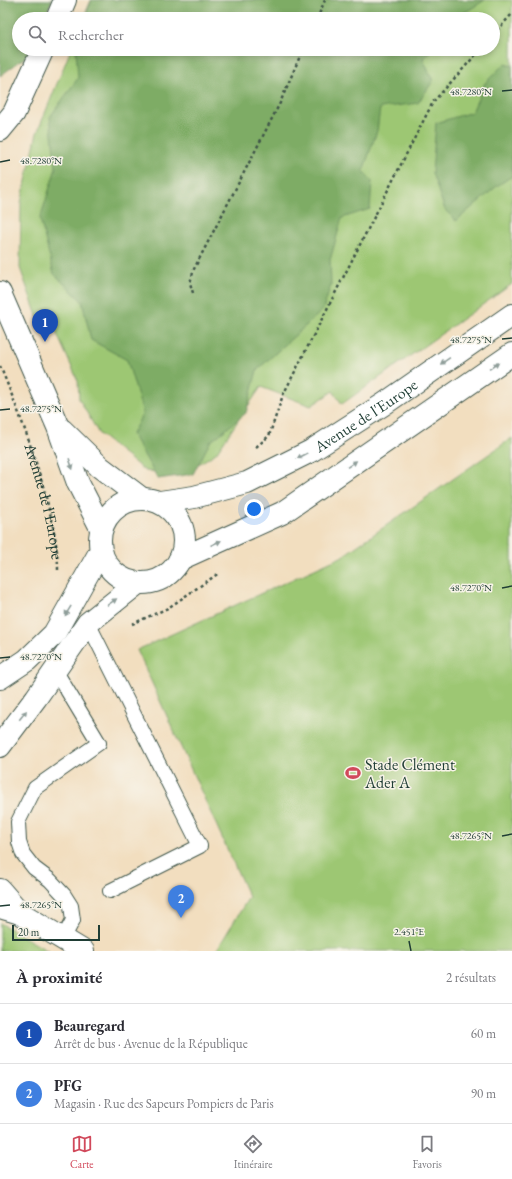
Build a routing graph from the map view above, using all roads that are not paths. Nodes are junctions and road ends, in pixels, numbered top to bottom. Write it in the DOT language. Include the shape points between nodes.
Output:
graph roads {
  1 [pos="65,0"];
  2 [pos="60,12"];
  3 [pos="40,56"];
  4 [pos="0,130"];
  5 [pos="0,293"];
  6 [pos="512,315"];
  7 [pos="512,354"];
  8 [pos="58,427"];
  9 [pos="151,500"];
  10 [pos="101,528"];
  11 [pos="100,552"];
  12 [pos="180,559"];
  13 [pos="138,583"];
  14 [pos="93,618"];
  15 [pos="55,670"];
  16 [pos="0,678"];
  17 [pos="0,746"];
  18 [pos="0,890"];
  19 [pos="110,891"];
  20 [pos="10,910"];
  21 [pos="62,939"];
  22 [pos="83,951"];
  1 -- 2 [label="main road"];
  3 -- 4 [label="main road" via="14,113"];
  5 -- 8 [label="main road, Avenue de l'Europe"];
  6 -- 9 [label="main road, Avenue de l'Europe, one-way" via="384,404 285,465 247,483 194,497"];
  12 -- 7 [label="main road, Avenue de l'Europe, one-way" via="282,513"];
  8 -- 9 [label="main road" via="100,467"];
  8 -- 10 [label="main road, Avenue de l'Europe, one-way" via="78,484"];
  9 -- 10 [label="main road" via="128,500 107,516"];
  9 -- 12 [label="main road" via="171,510 179,520 184,533"];
  10 -- 11 [label="main road"];
  11 -- 13 [label="main road" via="114,573 125,580"];
  11 -- 16 [label="main road, one-way" via="54,634 27,660"];
  12 -- 13 [label="main road" via="173,570 163,578"];
  14 -- 13 [label="main road, one-way"];
  14 -- 15 [label="main road"];
  14 -- 19 [label="lane" via="200,846"];
  17 -- 15 [label="main road, one-way"];
  15 -- 21 [label="lane" via="99,743 35,788 18,822 19,842 23,854 34,868 64,895 71,906 73,920"];
  18 -- 20 [label="main road"];
  20 -- 21 [label="main road"];
  21 -- 22 [label="main road"];
}
